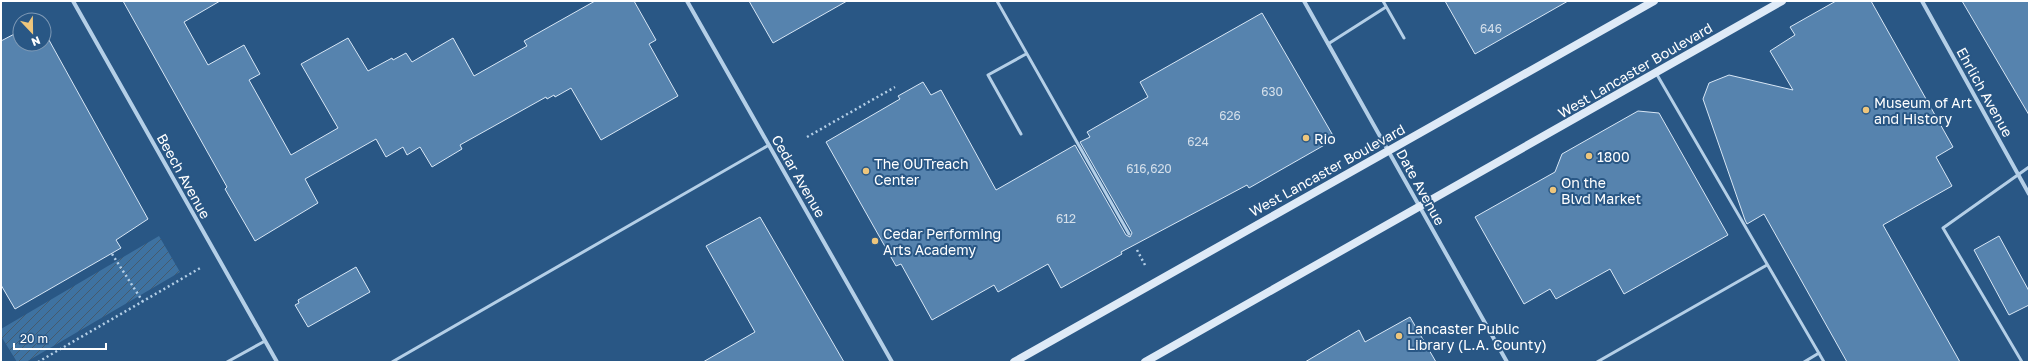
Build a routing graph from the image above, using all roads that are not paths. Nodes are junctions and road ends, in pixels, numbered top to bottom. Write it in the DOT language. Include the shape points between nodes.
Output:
graph roads {
  1 [pos="73,1"];
  2 [pos="688,1"];
  3 [pos="997,1"];
  4 [pos="1304,1"];
  5 [pos="1383,1"];
  6 [pos="1654,1"];
  7 [pos="1782,1"];
  8 [pos="1922,1"];
  9 [pos="1386,6"];
  10 [pos="1404,38"];
  11 [pos="1328,44"];
  12 [pos="1026,54"];
  13 [pos="1656,73"];
  14 [pos="1021,134"];
  15 [pos="769,146"];
  16 [pos="1388,150"];
  17 [pos="2029,167"];
  18 [pos="2018,174"];
  19 [pos="2029,194"];
  20 [pos="1420,207"];
  21 [pos="1129,234"];
  22 [pos="1767,265"];
  23 [pos="265,341"];
  24 [pos="1819,353"];
  25 [pos="228,362"];
  26 [pos="277,362"];
  27 [pos="392,362"];
  28 [pos="892,362"];
  29 [pos="1014,362"];
  30 [pos="1145,362"];
  31 [pos="1507,362"];
  32 [pos="1597,362"];
  33 [pos="1804,362"];
  34 [pos="1824,362"];
  35 [pos="2022,362"];
  1 -- 23 [label="street, Beech Avenue"];
  2 -- 15 [label="street, Cedar Avenue"];
  3 -- 12 [label="lane"];
  4 -- 11 [label="street, Date Avenue"];
  5 -- 9 [label="lane"];
  6 -- 16 [label="street, West Lancaster Boulevard"];
  7 -- 13 [label="street, West Lancaster Boulevard"];
  8 -- 18 [label="street, Ehrlich Avenue"];
  9 -- 10 [label="lane"];
  9 -- 11 [label="lane"];
  11 -- 16 [label="street, Date Avenue"];
  12 -- 14 [label="lane" via="988,75"];
  12 -- 21 [label="lane"];
  13 -- 20 [label="street, West Lancaster Boulevard"];
  13 -- 22 [label="lane"];
  15 -- 27 [label="lane"];
  15 -- 28 [label="street, Cedar Avenue"];
  16 -- 20 [label="street, Date Avenue"];
  16 -- 29 [label="street, West Lancaster Boulevard"];
  17 -- 18 [label="lane"];
  18 -- 19 [label="street, Ehrlich Avenue"];
  18 -- 35 [label="lane" via="1943,228"];
  20 -- 30 [label="street, West Lancaster Boulevard"];
  20 -- 31 [label="street, Date Avenue"];
  22 -- 24 [label="lane"];
  22 -- 32 [label="lane"];
  23 -- 25 [label="lane"];
  23 -- 26 [label="street, Beech Avenue"];
  24 -- 33 [label="lane"];
  24 -- 34 [label="lane"];
}
